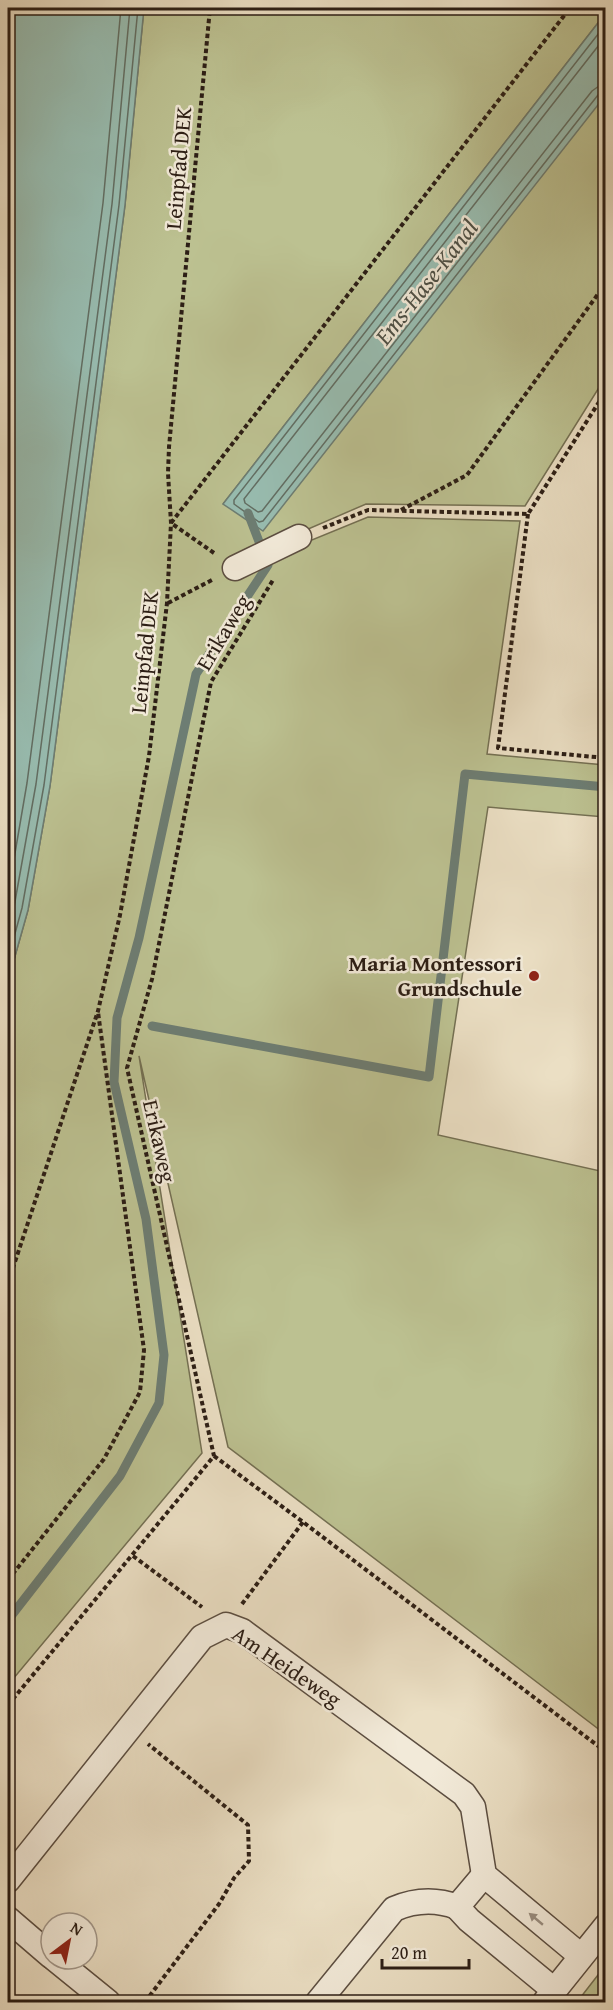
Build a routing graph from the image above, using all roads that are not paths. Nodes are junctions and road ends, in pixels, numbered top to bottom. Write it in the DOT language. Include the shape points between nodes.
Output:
graph roads {
  1 [pos="299,537"];
  2 [pos="235,568"];
  3 [pos="484,1875"];
  4 [pos="8,1880"];
  5 [pos="457,1907"];
  6 [pos="8,1919"];
  7 [pos="606,1926"];
  8 [pos="39,1946"];
  9 [pos="581,1956"];
  10 [pos="70,1971"];
  11 [pos="549,1996"];
  12 [pos="108,2002"];
  13 [pos="318,2002"];
  1 -- 2 [label="street"];
  3 -- 4 [label="street, Am Heideweg" via="473,1807 464,1794 242,1631 226,1625 202,1637"];
  3 -- 5 [label="street"];
  9 -- 3 [label="street, one-way"];
  5 -- 11 [label="street"];
  5 -- 13 [label="street" via="441,1901 409,1903 394,1909"];
  6 -- 8 [label="street"];
  7 -- 9 [label="street"];
  9 -- 11 [label="street"];
  10 -- 12 [label="street"];
}
